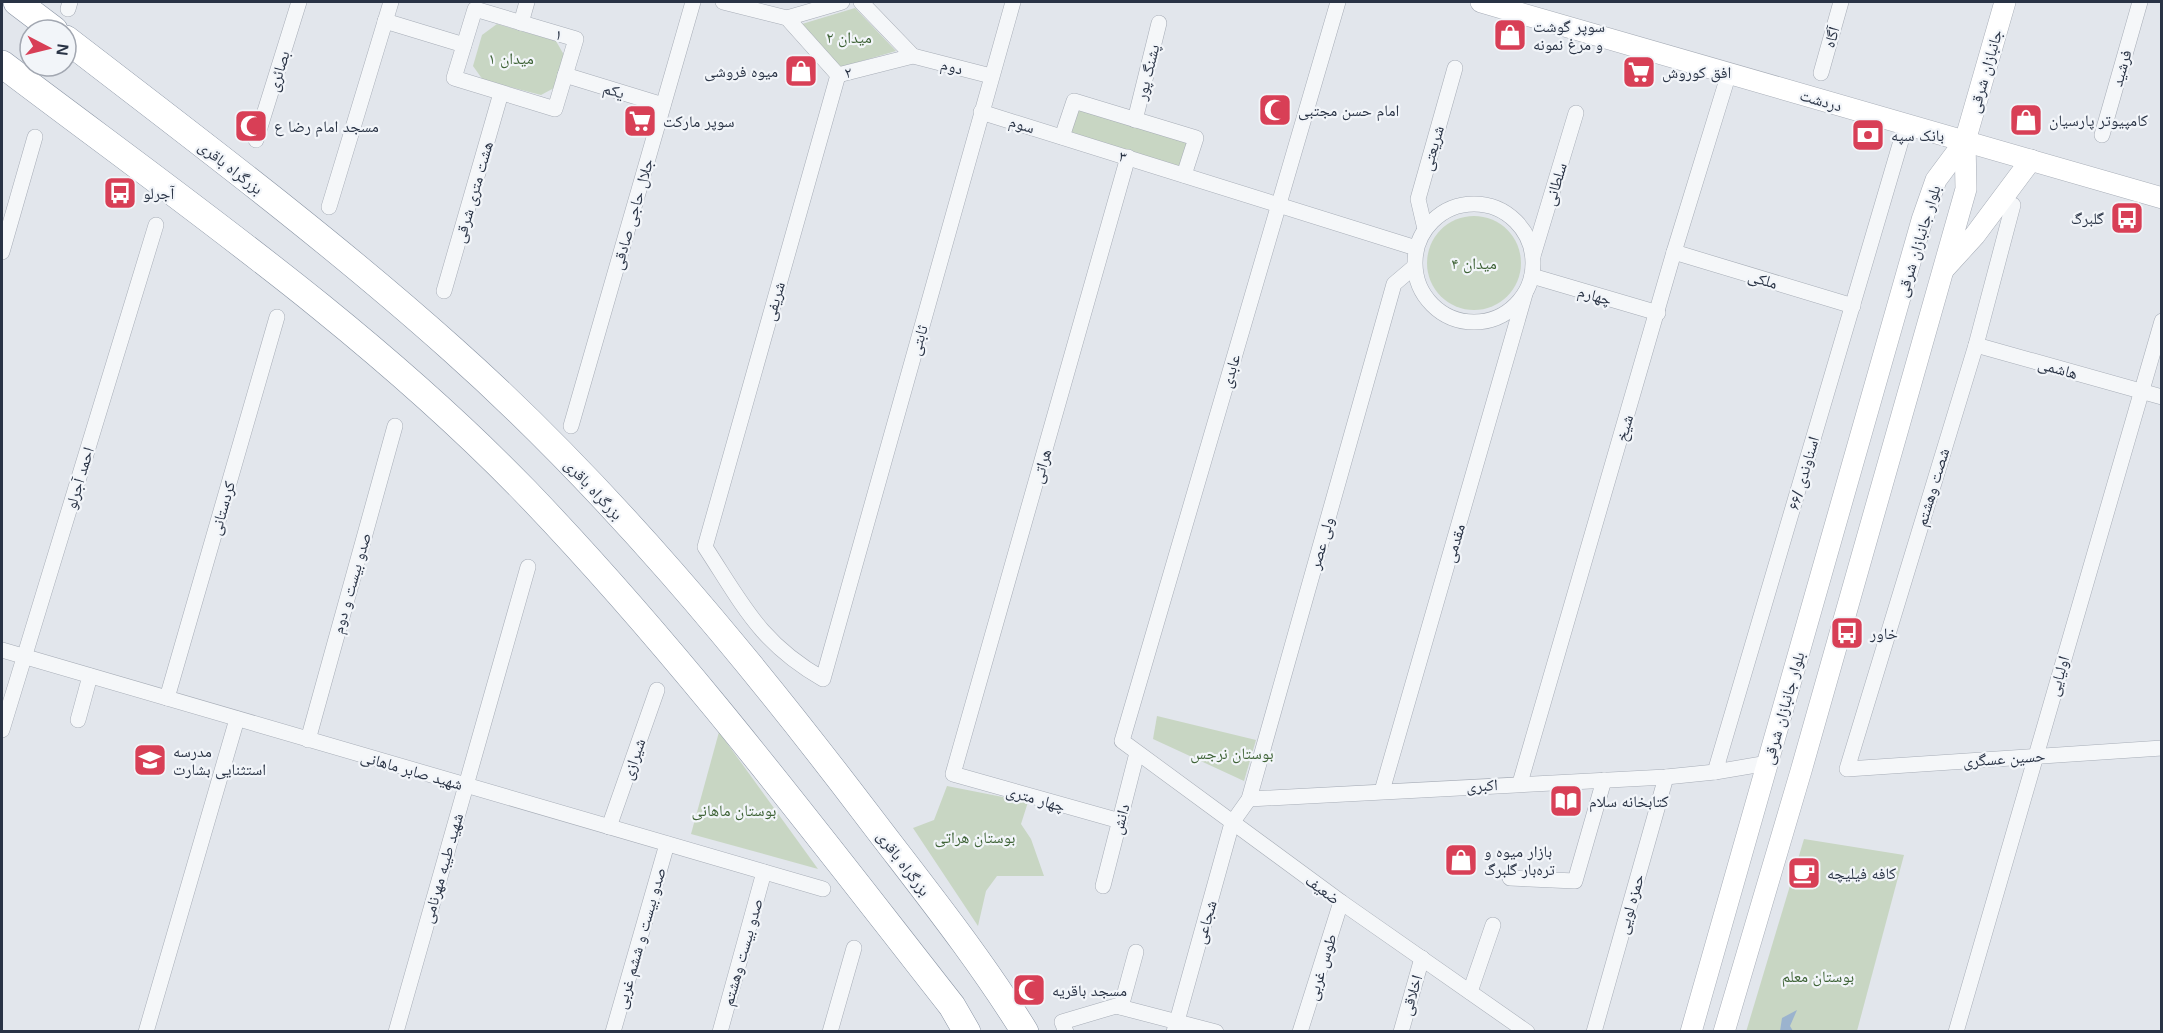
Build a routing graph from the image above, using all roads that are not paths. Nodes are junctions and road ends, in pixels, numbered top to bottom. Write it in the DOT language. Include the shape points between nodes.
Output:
graph roads {
  1 [pos="18,2"];
  2 [pos="299,2"];
  3 [pos="391,2"];
  4 [pos="527,2"];
  5 [pos="693,2"];
  6 [pos="723,2"];
  7 [pos="842,2"];
  8 [pos="861,2"];
  9 [pos="1013,2"];
  10 [pos="1338,2"];
  11 [pos="1481,2"];
  12 [pos="1841,2"];
  13 [pos="2005,2"];
  14 [pos="2140,2"];
  15 [pos="64,13"];
  16 [pos="787,18"];
  17 [pos="385,21"];
  18 [pos="521,22"];
  19 [pos="1159,23"];
  20 [pos="464,45"];
  21 [pos="78,48"];
  22 [pos="913,56"];
  23 [pos="2,64"];
  24 [pos="1455,68"];
  25 [pos="1729,73"];
  26 [pos="1821,73"];
  27 [pos="565,75"];
  28 [pos="838,75"];
  29 [pos="992,76"];
  30 [pos="501,93"];
  31 [pos="663,105"];
  32 [pos="981,112"];
  33 [pos="1576,113"];
  34 [pos="1135,120"];
  35 [pos="1906,124"];
  36 [pos="2102,135"];
  37 [pos="35,137"];
  38 [pos="1062,137"];
  39 [pos="256,140"];
  40 [pos="1965,141"];
  41 [pos="1128,157"];
  42 [pos="2031,160"];
  43 [pos="1184,175"];
  44 [pos="2162,198"];
  45 [pos="1279,204"];
  46 [pos="2013,205"];
  47 [pos="329,207"];
  48 [pos="156,225"];
  49 [pos="1425,229"];
  50 [pos="2,248"];
  51 [pos="1416,248"];
  52 [pos="1674,252"];
  53 [pos="1533,256"];
  54 [pos="1414,267"];
  55 [pos="1940,274"];
  56 [pos="1532,276"];
  57 [pos="444,291"];
  58 [pos="1525,294"];
  59 [pos="1853,306"];
  60 [pos="1658,313"];
  61 [pos="277,317"];
  62 [pos="2162,321"];
  63 [pos="1976,345"];
  64 [pos="2141,391"];
  65 [pos="2162,397"];
  66 [pos="395,426"];
  67 [pos="571,426"];
  68 [pos="528,567"];
  69 [pos="2,650"];
  70 [pos="24,657"];
  71 [pos="90,676"];
  72 [pos="823,679"];
  73 [pos="657,690"];
  74 [pos="167,698"];
  75 [pos="237,719"];
  76 [pos="78,720"];
  77 [pos="2,730"];
  78 [pos="308,740"];
  79 [pos="1122,741"];
  80 [pos="2162,748"];
  81 [pos="1137,753"];
  82 [pos="2034,756"];
  83 [pos="1768,763"];
  84 [pos="1847,769"];
  85 [pos="1715,772"];
  86 [pos="953,774"];
  87 [pos="1666,777"];
  88 [pos="1604,780"];
  89 [pos="1520,783"];
  90 [pos="466,786"];
  91 [pos="1382,791"];
  92 [pos="1249,799"];
  93 [pos="1120,821"];
  94 [pos="1232,823"];
  95 [pos="609,827"];
  96 [pos="667,844"];
  97 [pos="764,872"];
  98 [pos="1510,878"];
  99 [pos="1103,886"];
  100 [pos="824,890"];
  101 [pos="1341,902"];
  102 [pos="1493,925"];
  103 [pos="854,948"];
  104 [pos="1136,952"];
  105 [pos="1422,958"];
  106 [pos="1470,992"];
  107 [pos="1121,1007"];
  108 [pos="1176,1026"];
  109 [pos="1064,1027"];
  110 [pos="146,1032"];
  111 [pos="396,1032"];
  112 [pos="613,1032"];
  113 [pos="720,1032"];
  114 [pos="830,1032"];
  115 [pos="967,1032"];
  116 [pos="1025,1032"];
  117 [pos="1216,1032"];
  118 [pos="1300,1032"];
  119 [pos="1401,1032"];
  120 [pos="1527,1032"];
  121 [pos="1594,1032"];
  122 [pos="1691,1032"];
  123 [pos="1724,1032"];
  124 [pos="1956,1032"];
  1 -- 15 [label="highway"];
  2 -- 39 [label="street, بصائری"];
  3 -- 17 [label="street"];
  4 -- 18 [label="street"];
  5 -- 31 [label="street, جلال حاجی صادقی"];
  6 -- 16 [label="street"];
  7 -- 16 [label="street"];
  8 -- 22 [label="street"];
  9 -- 29 [label="street, ثابتی"];
  10 -- 45 [label="street, عابدی"];
  11 -- 25 [label="main road, دردشت"];
  12 -- 26 [label="street, آگاه"];
  13 -- 40 [label="main road, جانبازان شرقی"];
  14 -- 36 [label="street, فرشید"];
  16 -- 28 [label="street, ۲"];
  17 -- 20 [label="street"];
  17 -- 47 [label="street"];
  18 -- 20 [label="street, ۱" via="475,9"];
  18 -- 27 [label="street, ۱" via="576,39"];
  19 -- 34 [label="street, پشنگ پور"];
  20 -- 30 [label="street, ۱" via="454,78"];
  21 -- 116 [label="highway, بزرگراه باقری" via="320,236 454,350 561,453 686,589 823,757 993,981"];
  22 -- 28 [label="street, ۲"];
  22 -- 29 [label="street, دوم"];
  23 -- 115 [label="highway" via="282,277 418,390 523,490 647,625 782,789 952,1006"];
  24 -- 49 [label="street, شریعتی" via="1418,199"];
  25 -- 35 [label="main road, دردشت"];
  25 -- 52 [label="street, شیخ"];
  27 -- 30 [label="street, ۱" via="555,109"];
  27 -- 31 [label="street, یکم"];
  28 -- 72 [label="street, شریفی" via="705,547 759,628 794,662"];
  29 -- 32 [label="street, ثابتی"];
  30 -- 57 [label="street, هشت متری شرقی"];
  31 -- 67 [label="street, جلال حاجی صادقی"];
  32 -- 38 [label="street, سوم"];
  32 -- 72 [label="street, ثابتی"];
  33 -- 53 [label="street, سلطانی"];
  34 -- 38 [label="street" via="1074,101"];
  34 -- 43 [label="street" via="1196,138"];
  35 -- 40 [label="main road, دردشت"];
  35 -- 59 [label="street, اسناوندی /۶۶"];
  37 -- 50 [label="street"];
  38 -- 41 [label="street, ۳"];
  40 -- 42 [label="main road, دردشت"];
  40 -- 55 [label="main road, بلوار جانبازان شرقی" via="1966,189"];
  40 -- 83 [label="main road, بلوار جانبازان شرقی" via="1936,180 1922,220"];
  41 -- 43 [label="street, ۳"];
  41 -- 86 [label="street, هراتی"];
  42 -- 44 [label="main road, دردشت"];
  42 -- 55 [label="main road" via="1975,235"];
  43 -- 45 [label="street, ۳"];
  45 -- 51 [label="street, ۳"];
  45 -- 79 [label="street, عابدی"];
  46 -- 63 [label="street, شصت وهشتم"];
  48 -- 70 [label="street, احمد آجرلو"];
  49 -- 51 [label="street"];
  49 -- 53 [label="street" via="1439,214 1458,206 1478,203 1498,208 1515,220 1527,236"];
  51 -- 54 [label="street"];
  52 -- 59 [label="street, ملکی"];
  52 -- 60 [label="street, شیخ"];
  53 -- 56 [label="street"];
  54 -- 58 [label="street" via="1428,302 1442,314 1460,321 1479,323 1497,319 1513,309"];
  54 -- 92 [label="street, ولی عصر" via="1394,284"];
  55 -- 123 [label="main road, بلوار جانبازان شرقی"];
  56 -- 58 [label="street"];
  56 -- 60 [label="street, چهارم"];
  58 -- 91 [label="street, مقدمی"];
  59 -- 85 [label="street, اسناوندی /۶۶"];
  60 -- 89 [label="street, شیخ"];
  61 -- 74 [label="street, کردستانی"];
  62 -- 64 [label="street, اولیایی"];
  63 -- 64 [label="street, هاشمی"];
  63 -- 84 [label="street, شصت وهشتم"];
  64 -- 65 [label="street, هاشمی"];
  64 -- 82 [label="street, اولیایی"];
  66 -- 78 [label="street, صدو بیست و دوم"];
  68 -- 90 [label="street, شهید طیبه مهرنامی"];
  69 -- 70 [label="street, شهید صابر ماهانی"];
  70 -- 71 [label="street, شهید صابر ماهانی"];
  70 -- 77 [label="street, احمد آجرلو"];
  71 -- 74 [label="street, شهید صابر ماهانی"];
  71 -- 76 [label="street"];
  73 -- 95 [label="street, شیرازی"];
  74 -- 75 [label="street, شهید صابر ماهانی"];
  75 -- 78 [label="street, شهید صابر ماهانی"];
  75 -- 110 [label="street"];
  78 -- 90 [label="street, شهید صابر ماهانی"];
  79 -- 81 [label="street, ضعیف"];
  80 -- 82 [label="street, حسین عسگری"];
  81 -- 93 [label="street, دانش"];
  81 -- 94 [label="street, ضعیف"];
  82 -- 84 [label="street, حسین عسگری"];
  82 -- 124 [label="street, اولیایی"];
  83 -- 85 [label="street"];
  83 -- 122 [label="main road, بلوار جانبازان شرقی"];
  85 -- 87 [label="street, اکبری"];
  86 -- 93 [label="street, چهار متری"];
  87 -- 88 [label="street, اکبری"];
  87 -- 121 [label="street, حمزه لویی"];
  88 -- 89 [label="street, اکبری"];
  88 -- 98 [label="street" via="1575,881"];
  89 -- 91 [label="street, اکبری"];
  90 -- 95 [label="street, شهید صابر ماهانی"];
  90 -- 111 [label="street, شهید طیبه مهرنامی"];
  91 -- 92 [label="street, اکبری"];
  92 -- 94 [label="street, ولی عصر"];
  93 -- 99 [label="street, دانش"];
  94 -- 101 [label="street, ضعیف"];
  94 -- 108 [label="street, شجاعی"];
  95 -- 96 [label="street, شهید صابر ماهانی"];
  96 -- 97 [label="street, شهید صابر ماهانی"];
  96 -- 112 [label="street, صدو بیست و ششم غربی"];
  97 -- 100 [label="street, شهید صابر ماهانی"];
  97 -- 113 [label="street, صدو بیست وهشتم"];
  101 -- 105 [label="street, ضعیف"];
  101 -- 118 [label="street, طوس غربی"];
  102 -- 106 [label="street"];
  103 -- 114 [label="street"];
  104 -- 107 [label="street"];
  105 -- 106 [label="street, ضعیف"];
  105 -- 119 [label="street, اخلاقی"];
  106 -- 120 [label="street, ضعیف"];
  107 -- 108 [label="street"];
  107 -- 109 [label="street"];
  108 -- 117 [label="street"];
}
